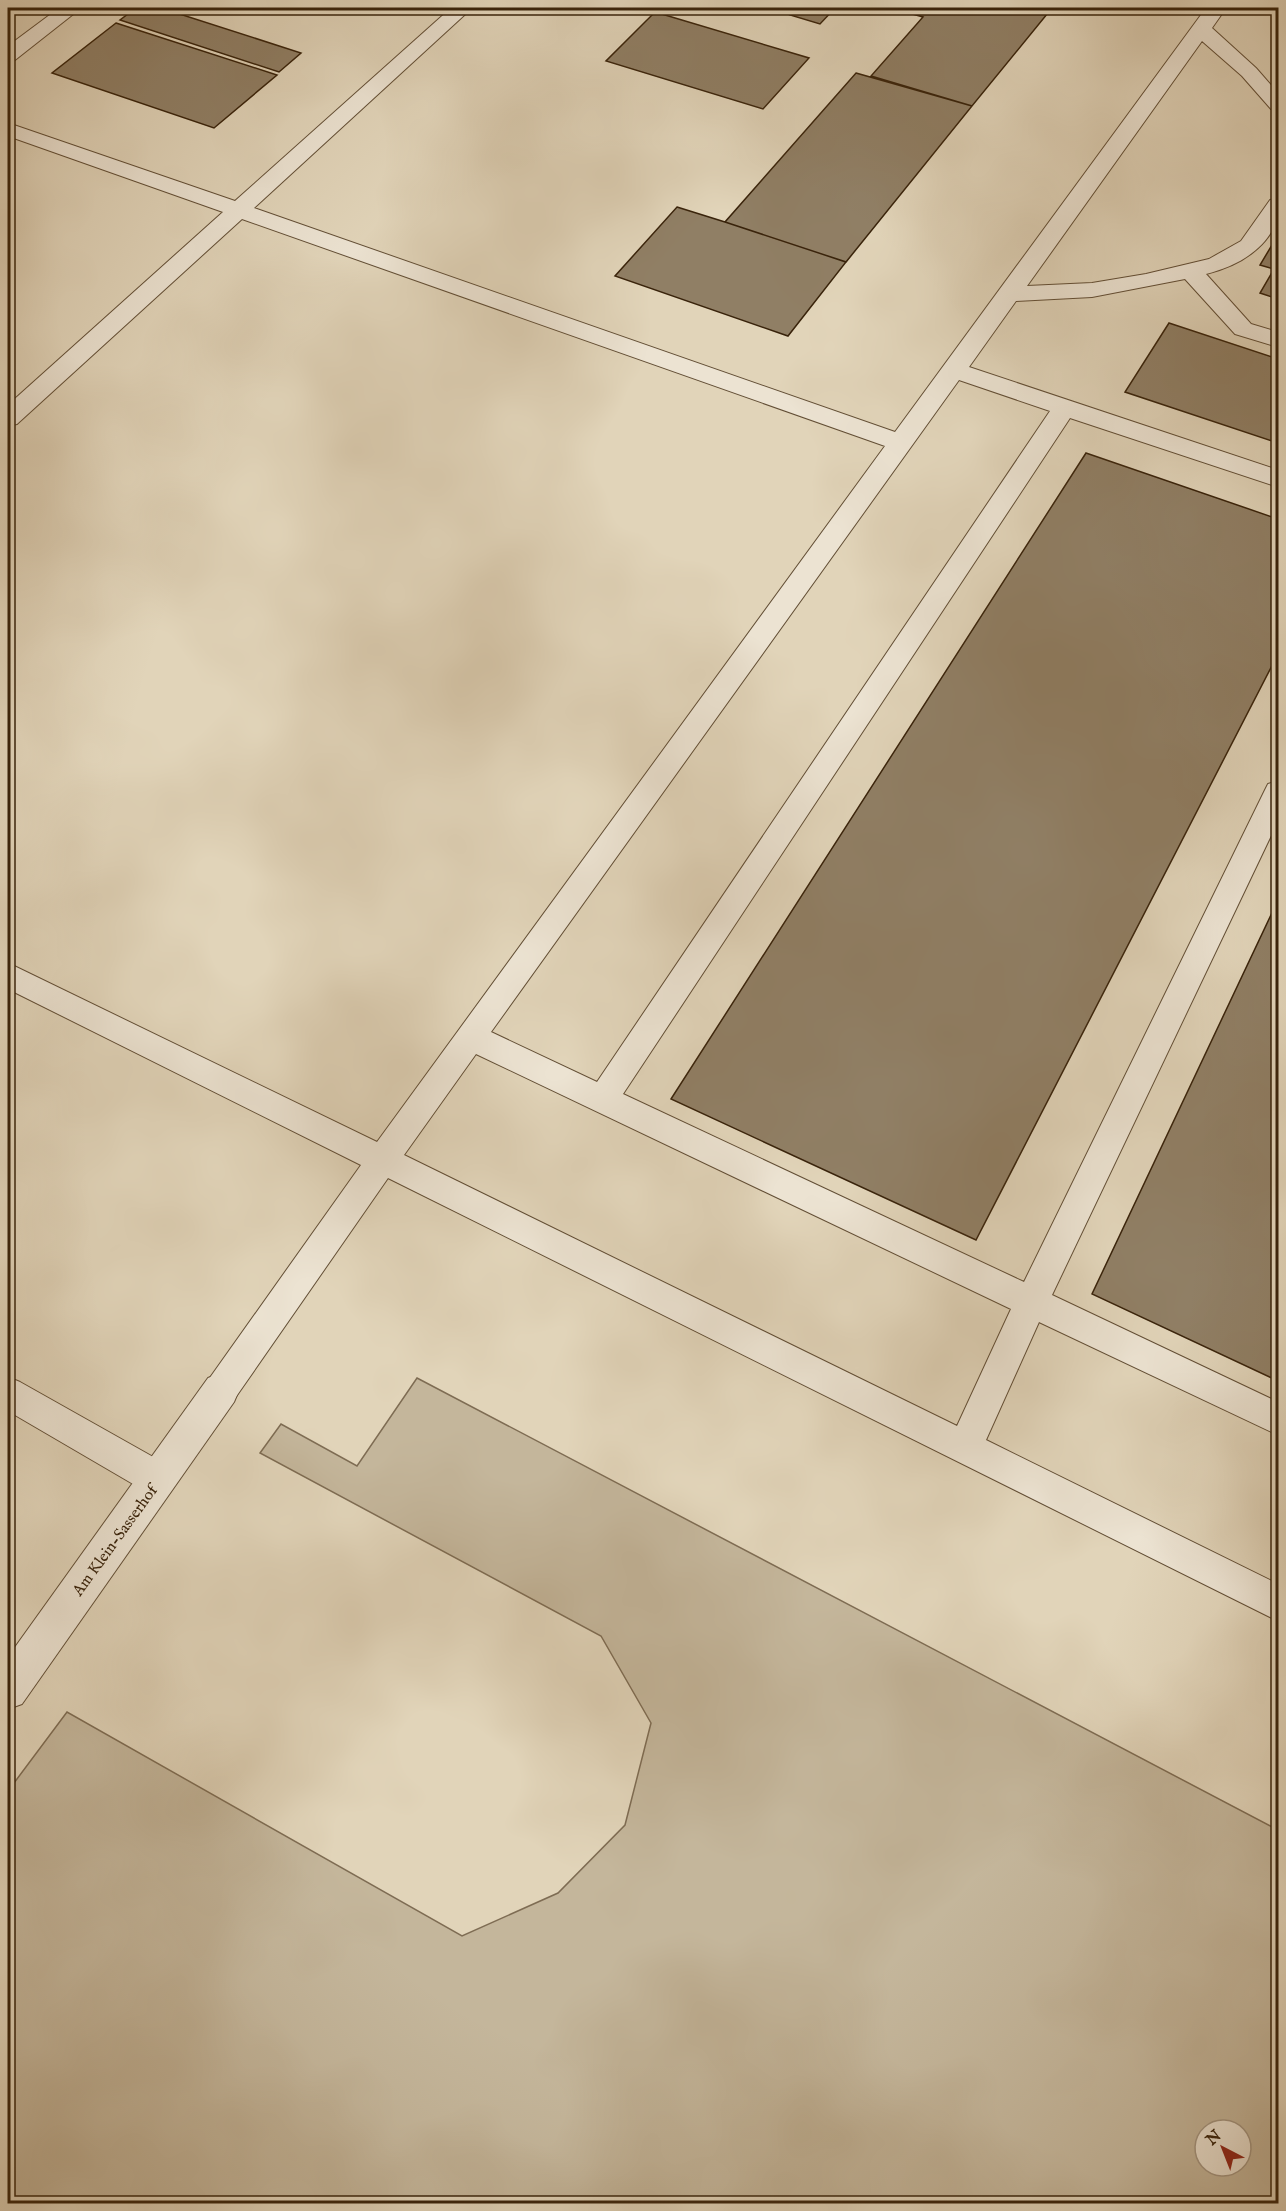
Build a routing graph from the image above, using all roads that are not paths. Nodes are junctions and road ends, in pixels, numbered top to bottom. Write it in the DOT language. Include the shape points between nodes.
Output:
graph roads {
  1 [pos="71,8"];
  2 [pos="462,8"];
  3 [pos="1209,18"];
  4 [pos="8,56"];
  5 [pos="1278,105"];
  6 [pos="8,129"];
  7 [pos="1278,206"];
  8 [pos="238,210"];
  9 [pos="1190,270"];
  10 [pos="1008,294"];
  11 [pos="1278,340"];
  12 [pos="953,370"];
  13 [pos="1065,407"];
  14 [pos="8,418"];
  15 [pos="901,442"];
  16 [pos="1278,479"];
  17 [pos="1278,792"];
  18 [pos="8,975"];
  19 [pos="471,1037"];
  20 [pos="602,1100"];
  21 [pos="384,1160"];
  22 [pos="1032,1301"];
  23 [pos="221,1390"];
  24 [pos="8,1393"];
  25 [pos="1278,1419"];
  26 [pos="965,1447"];
  27 [pos="158,1479"];
  28 [pos="1278,1603"];
  29 [pos="8,1690"];
  1 -- 4 [label="lane"];
  2 -- 8 [label="lane"];
  3 -- 5 [label="lane"];
  3 -- 10 [label="lane"];
  6 -- 8 [label="lane"];
  7 -- 9 [label="lane" via="1249,246 1217,264"];
  8 -- 14 [label="lane"];
  8 -- 15 [label="lane"];
  9 -- 10 [label="lane" via="1092,290"];
  9 -- 11 [label="lane" via="1243,329"];
  10 -- 12 [label="lane"];
  12 -- 13 [label="lane"];
  12 -- 15 [label="lane"];
  13 -- 16 [label="lane"];
  13 -- 20 [label="lane"];
  15 -- 19 [label="lane"];
  17 -- 22 [label="lane"];
  18 -- 21 [label="lane"];
  19 -- 20 [label="lane"];
  19 -- 21 [label="lane"];
  20 -- 22 [label="lane"];
  21 -- 23 [label="lane"];
  21 -- 26 [label="lane"];
  22 -- 25 [label="lane"];
  22 -- 26 [label="lane"];
  23 -- 27 [label="street, Am Klein-Sasserhof"];
  24 -- 27 [label="lane"];
  26 -- 28 [label="lane"];
  27 -- 29 [label="street, Am Klein-Sasserhof"];
}
